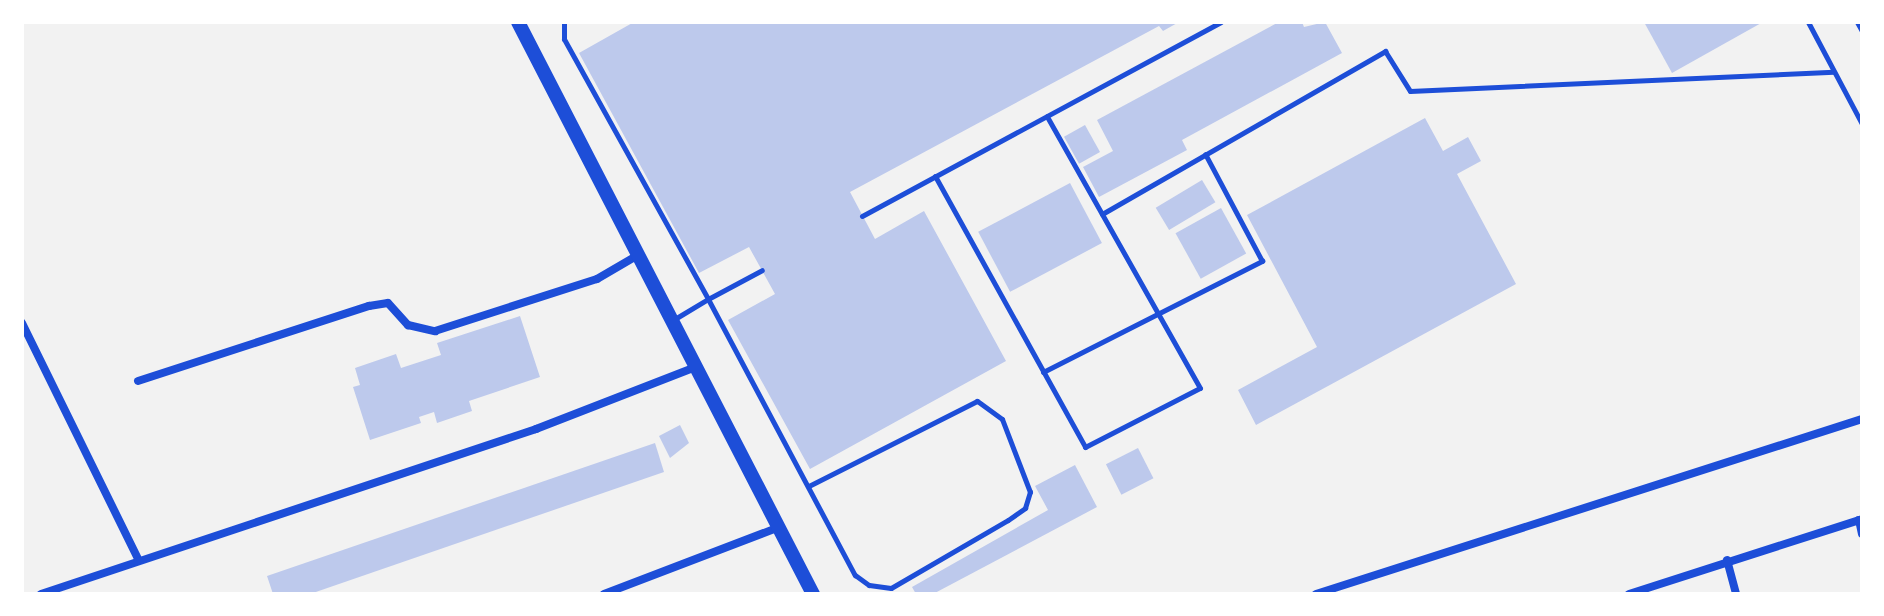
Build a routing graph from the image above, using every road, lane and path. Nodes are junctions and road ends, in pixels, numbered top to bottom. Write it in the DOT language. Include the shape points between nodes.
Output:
graph roads {
  1 [pos="518,22"];
  2 [pos="564,22"];
  3 [pos="1221,22"];
  4 [pos="1808,22"];
  5 [pos="1857,22"];
  6 [pos="1862,31"];
  7 [pos="1834,72"];
  8 [pos="1047,116"];
  9 [pos="1862,124"];
  10 [pos="1205,154"];
  11 [pos="935,176"];
  12 [pos="1102,214"];
  13 [pos="862,216"];
  14 [pos="638,255"];
  15 [pos="762,270"];
  16 [pos="708,299"];
  17 [pos="1158,313"];
  18 [pos="672,320"];
  19 [pos="22,323"];
  20 [pos="696,367"];
  21 [pos="1043,372"];
  22 [pos="138,381"];
  23 [pos="1862,419"];
  24 [pos="809,486"];
  25 [pos="1860,519"];
  26 [pos="780,527"];
  27 [pos="1862,534"];
  28 [pos="138,559"];
  29 [pos="1727,560"];
  30 [pos="41,594"];
  31 [pos="604,594"];
  32 [pos="813,594"];
  33 [pos="1316,594"];
  34 [pos="1629,594"];
  35 [pos="1736,594"];
  1 -- 14 [label="main road"];
  2 -- 16 [label="lane" via="564,39"];
  3 -- 8 [label="lane"];
  4 -- 7 [label="lane"];
  5 -- 6 [label="lane"];
  7 -- 9 [label="lane"];
  7 -- 10 [label="lane" via="1410,91 1385,51"];
  8 -- 11 [label="lane"];
  8 -- 12 [label="lane"];
  10 -- 12 [label="lane"];
  10 -- 17 [label="lane" via="1262,261"];
  11 -- 13 [label="lane"];
  11 -- 21 [label="lane"];
  12 -- 17 [label="lane"];
  14 -- 18 [label="main road"];
  14 -- 22 [label="street" via="597,279 435,331 408,325 388,303 369,306"];
  15 -- 16 [label="lane"];
  16 -- 18 [label="lane"];
  16 -- 24 [label="lane"];
  17 -- 21 [label="lane"];
  17 -- 21 [label="lane" via="1200,388 1085,447"];
  18 -- 20 [label="main road"];
  19 -- 28 [label="street"];
  20 -- 26 [label="main road"];
  20 -- 28 [label="street" via="536,429"];
  23 -- 33 [label="street"];
  24 -- 24 [label="lane" via="855,575 878,589 891,588 1008,520 1025,508 1030,492 1002,419 977,401"];
  25 -- 27 [label="street"];
  25 -- 29 [label="street"];
  26 -- 31 [label="street"];
  26 -- 32 [label="main road"];
  28 -- 30 [label="street"];
  29 -- 34 [label="street"];
  29 -- 35 [label="street"];
}
